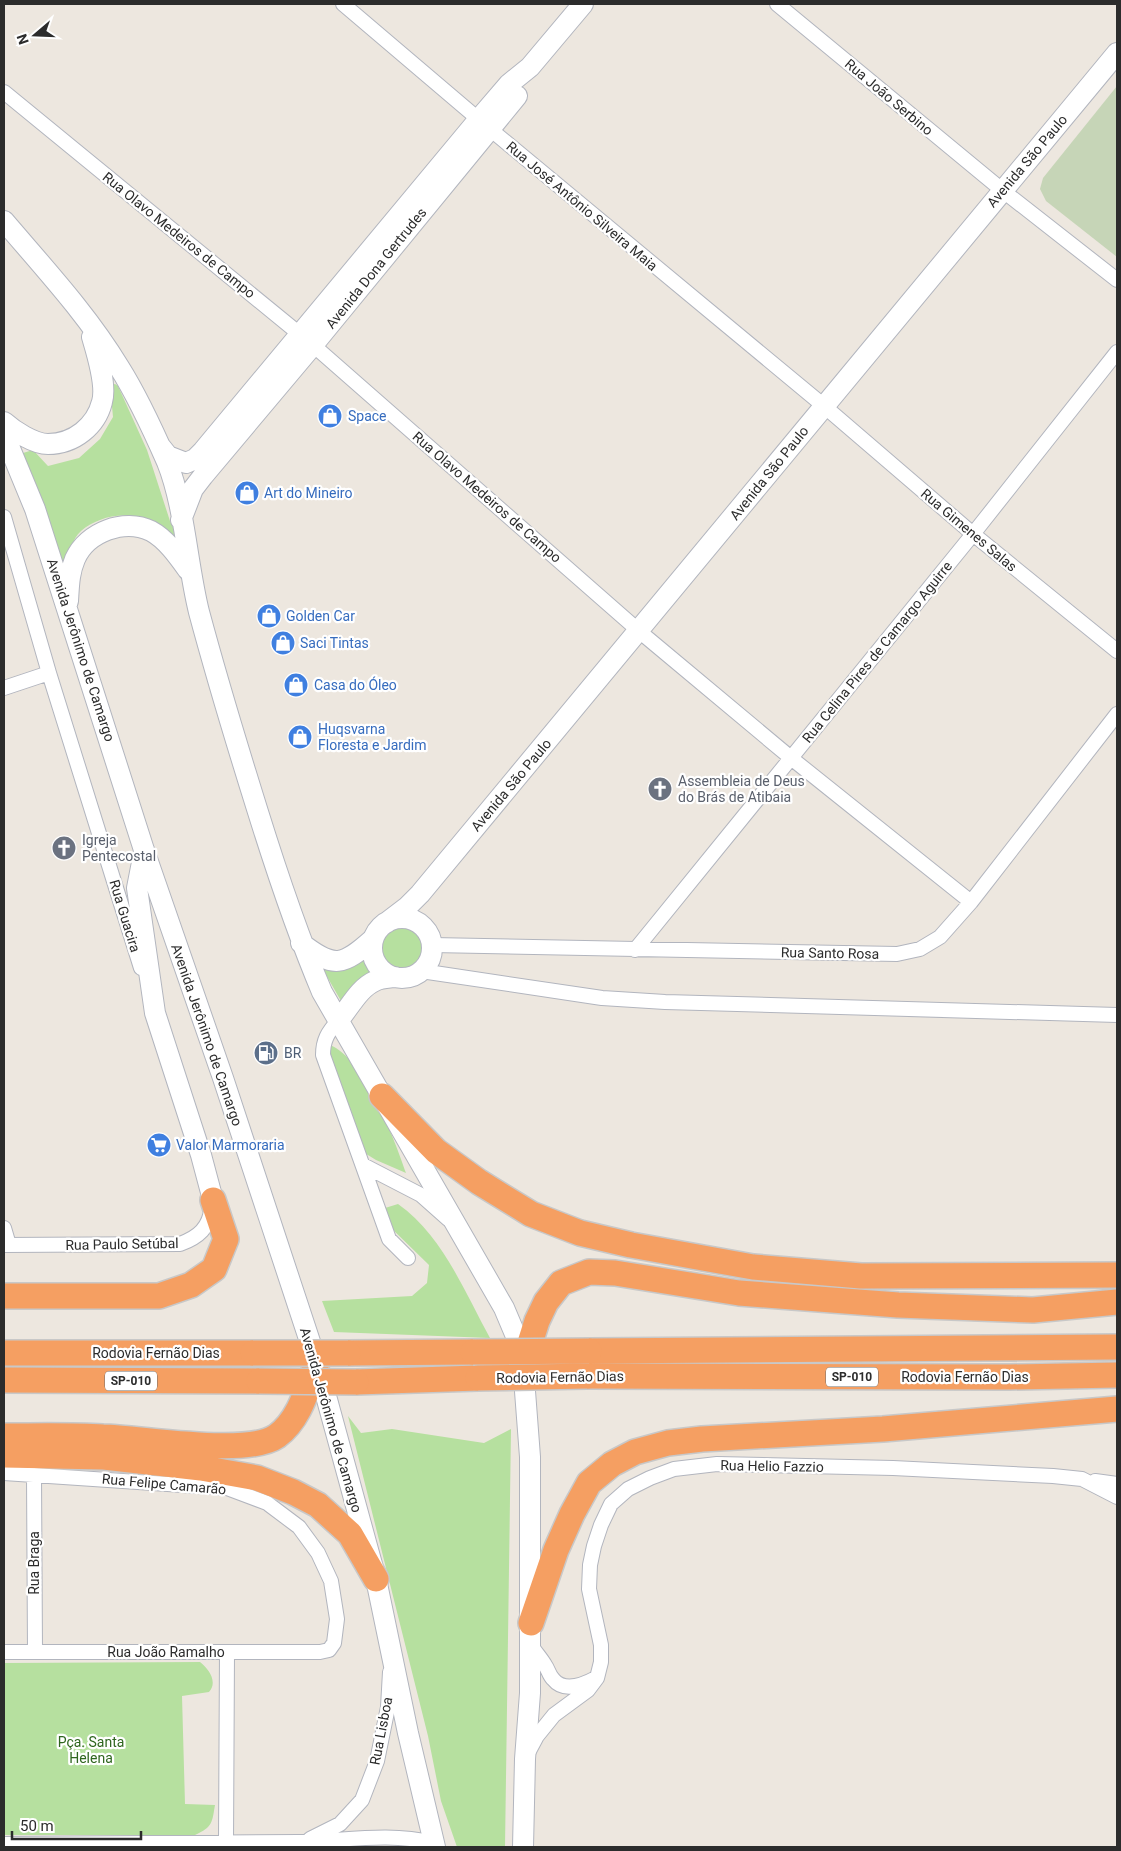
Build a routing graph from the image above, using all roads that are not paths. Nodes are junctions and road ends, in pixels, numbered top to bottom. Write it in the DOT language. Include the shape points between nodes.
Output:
graph roads {
  1 [pos="343,4"];
  2 [pos="583,4"];
  3 [pos="777,4"];
  4 [pos="1117,53"];
  5 [pos="4,92"];
  6 [pos="484,124"];
  7 [pos="1002,190"];
  8 [pos="4,220"];
  9 [pos="1117,280"];
  10 [pos="88,323"];
  11 [pos="307,339"];
  12 [pos="1117,352"];
  13 [pos="824,406"];
  14 [pos="4,422"];
  15 [pos="4,434"];
  16 [pos="158,443"];
  17 [pos="208,457"];
  18 [pos="4,517"];
  19 [pos="181,520"];
  20 [pos="973,534"];
  21 [pos="190,574"];
  22 [pos="68,610"];
  23 [pos="639,632"];
  24 [pos="1117,650"];
  25 [pos="49,673"];
  26 [pos="4,688"];
  27 [pos="1117,714"];
  28 [pos="791,758"];
  29 [pos="144,850"];
  30 [pos="420,894"];
  31 [pos="971,902"];
  32 [pos="386,923"];
  33 [pos="428,936"];
  34 [pos="373,939"];
  35 [pos="301,942"];
  36 [pos="635,950"];
  37 [pos="421,971"];
  38 [pos="395,977"];
  39 [pos="155,1013"];
  40 [pos="1117,1015"];
  41 [pos="338,1021"];
  42 [pos="382,1096"];
  43 [pos="363,1165"];
  44 [pos="213,1200"];
  45 [pos="455,1224"];
  46 [pos="4,1228"];
  47 [pos="6,1245"];
  48 [pos="408,1258"];
  49 [pos="1117,1275"];
  50 [pos="4,1296"];
  51 [pos="1117,1302"];
  52 [pos="1117,1341"];
  53 [pos="1117,1347"];
  54 [pos="990,1349"];
  55 [pos="4,1353"];
  56 [pos="317,1363"];
  57 [pos="523,1365"];
  58 [pos="1117,1375"];
  59 [pos="4,1380"];
  60 [pos="1117,1410"];
  61 [pos="4,1436"];
  62 [pos="4,1455"];
  63 [pos="4,1473"];
  64 [pos="34,1475"];
  65 [pos="1082,1479"];
  66 [pos="1117,1484"];
  67 [pos="1117,1497"];
  68 [pos="376,1579"];
  69 [pos="531,1634"];
  70 [pos="392,1649"];
  71 [pos="328,1650"];
  72 [pos="35,1651"];
  73 [pos="4,1652"];
  74 [pos="227,1652"];
  75 [pos="597,1678"];
  76 [pos="525,1759"];
  77 [pos="522,1821"];
  78 [pos="226,1842"];
  79 [pos="305,1842"];
  80 [pos="4,1844"];
  81 [pos="434,1845"];
  82 [pos="515,1847"];
  83 [pos="523,1847"];
  1 -- 6 [label="street, Rua José Antônio Silveira Maia"];
  2 -- 6 [label="main road, Avenida Dona Gertrudes" via="530,67 509,84"];
  3 -- 7 [label="street, Rua João Serbino"];
  4 -- 7 [label="main road, Avenida São Paulo"];
  5 -- 11 [label="street, Rua Olavo Medeiros de Campo"];
  6 -- 11 [label="main road, Avenida Dona Gertrudes"];
  6 -- 13 [label="street, Rua José Antônio Silveira Maia"];
  7 -- 9 [label="street, Rua João Serbino"];
  7 -- 13 [label="main road, Avenida São Paulo"];
  8 -- 10 [label="main road"];
  10 -- 14 [label="main road" via="101,369 103,401 92,424 73,439 47,444 18,434"];
  10 -- 16 [label="main road" via="129,383"];
  11 -- 17 [label="main road, Avenida Dona Gertrudes"];
  11 -- 23 [label="street, Rua Olavo Medeiros de Campo"];
  12 -- 20 [label="street, Rua Celina Pires de Camargo Aguirre"];
  13 -- 20 [label="street, Rua Gimenes Salas"];
  13 -- 23 [label="main road, Avenida São Paulo"];
  15 -- 22 [label="main road, Avenida Jerônimo de Camargo" via="35,509"];
  16 -- 17 [label="main road" via="168,456 186,463"];
  16 -- 19 [label="main road" via="174,484"];
  17 -- 19 [label="main road, Avenida Dona Gertrudes"];
  18 -- 25 [label="street, Rua Guacira"];
  19 -- 21 [label="main road"];
  20 -- 24 [label="street, Rua Gimenes Salas"];
  20 -- 28 [label="street, Rua Celina Pires de Camargo Aguirre"];
  21 -- 22 [label="main road" via="174,551 150,531 130,526 110,528 90,540 76,558 69,579"];
  21 -- 35 [label="main road" via="235,739"];
  22 -- 29 [label="main road, Avenida Jerônimo de Camargo"];
  23 -- 28 [label="street, Rua Olavo Medeiros de Campo"];
  23 -- 30 [label="main road, Avenida São Paulo"];
  25 -- 26 [label="street"];
  25 -- 39 [label="street, Rua Guacira"];
  27 -- 31 [label="street, Rua Santo Rosa"];
  28 -- 31 [label="street, Rua Olavo Medeiros de Campo"];
  28 -- 36 [label="street, Rua Celina Pires de Camargo Aguirre"];
  29 -- 39 [label="main road" via="137,888"];
  29 -- 56 [label="main road, Avenida Jerônimo de Camargo"];
  30 -- 32 [label="main road, Avenida São Paulo"];
  30 -- 33 [label="main road" via="419,905"];
  31 -- 36 [label="street, Rua Santo Rosa" via="940,937 920,949 897,954"];
  32 -- 33 [label="main road" via="395,918 416,921"];
  32 -- 34 [label="main road"];
  33 -- 36 [label="street, Rua Santo Rosa"];
  33 -- 37 [label="main road" via="431,955"];
  34 -- 35 [label="main road" via="348,959 332,962 319,957"];
  34 -- 38 [label="main road" via="374,959 379,967"];
  35 -- 41 [label="main road"];
  37 -- 38 [label="main road" via="413,976"];
  37 -- 40 [label="street" via="611,999"];
  38 -- 41 [label="main road" via="376,980 360,991"];
  39 -- 44 [label="main road, Rua Guacira"];
  41 -- 42 [label="main road"];
  41 -- 43 [label="street" via="327,1032 323,1055"];
  42 -- 45 [label="main road"];
  42 -- 49 [label="highway" via="436,1150 480,1182 531,1214 580,1233 753,1267 861,1276"];
  43 -- 45 [label="street" via="421,1195"];
  43 -- 48 [label="street" via="389,1239"];
  44 -- 47 [label="street, Rua Paulo Setúbal" via="205,1228 194,1239 180,1244"];
  44 -- 50 [label="highway" via="226,1239 214,1269 191,1285 159,1296"];
  45 -- 57 [label="main road" via="504,1308"];
  46 -- 47 [label="street"];
  51 -- 57 [label="highway" via="1033,1310 898,1305 739,1293 615,1273 589,1272 561,1283 546,1302"];
  52 -- 54 [label="highway"];
  53 -- 54 [label="highway, Rodovia Fernão Dias / SP-010"];
  54 -- 55 [label="highway, Rodovia Fernão Dias / SP-010, bridge"];
  56 -- 61 [label="highway" via="293,1420 276,1437 251,1445 104,1437"];
  56 -- 68 [label="main road, Avenida Jerônimo de Camargo"];
  57 -- 69 [label="main road" via="530,1457"];
  58 -- 59 [label="highway, Rodovia Fernão Dias / SP-010, bridge" via="587,1376 356,1382"];
  60 -- 69 [label="highway" via="702,1439 668,1443 635,1452 612,1464 589,1483 556,1550"];
  62 -- 68 [label="highway" via="104,1457 257,1478 318,1505 350,1534"];
  63 -- 64 [label="street, Rua Felipe Camarão"];
  64 -- 71 [label="street, Rua Felipe Camarão" via="226,1488 267,1503 298,1527 318,1553 331,1581 337,1619 334,1643"];
  64 -- 72 [label="street, Rua Braga"];
  65 -- 66 [label="street"];
  65 -- 67 [label="street, Rua Helio Fazzio"];
  65 -- 75 [label="street, Rua Helio Fazzio" via="892,1468 717,1464 674,1469 650,1478 628,1489 611,1504 594,1546 589,1589 601,1645"];
  68 -- 70 [label="main road, Avenida Jerônimo de Camargo"];
  69 -- 75 [label="street" via="553,1679 561,1686 572,1687"];
  69 -- 76 [label="main road"];
  70 -- 79 [label="street, Rua Lisboa" via="388,1707 377,1761 362,1800 340,1824"];
  70 -- 81 [label="main road, Avenida Jerônimo de Camargo"];
  71 -- 74 [label="street, Rua João Ramalho"];
  72 -- 73 [label="street, Rua João Ramalho"];
  72 -- 74 [label="street, Rua João Ramalho"];
  74 -- 78 [label="street"];
  75 -- 76 [label="street" via="588,1690 554,1715 537,1736"];
  76 -- 77 [label="main road"];
  77 -- 82 [label="main road"];
  77 -- 83 [label="main road"];
  78 -- 79 [label="street"];
  78 -- 80 [label="street"];
  79 -- 81 [label="street" via="396,1837 415,1838"];
}
